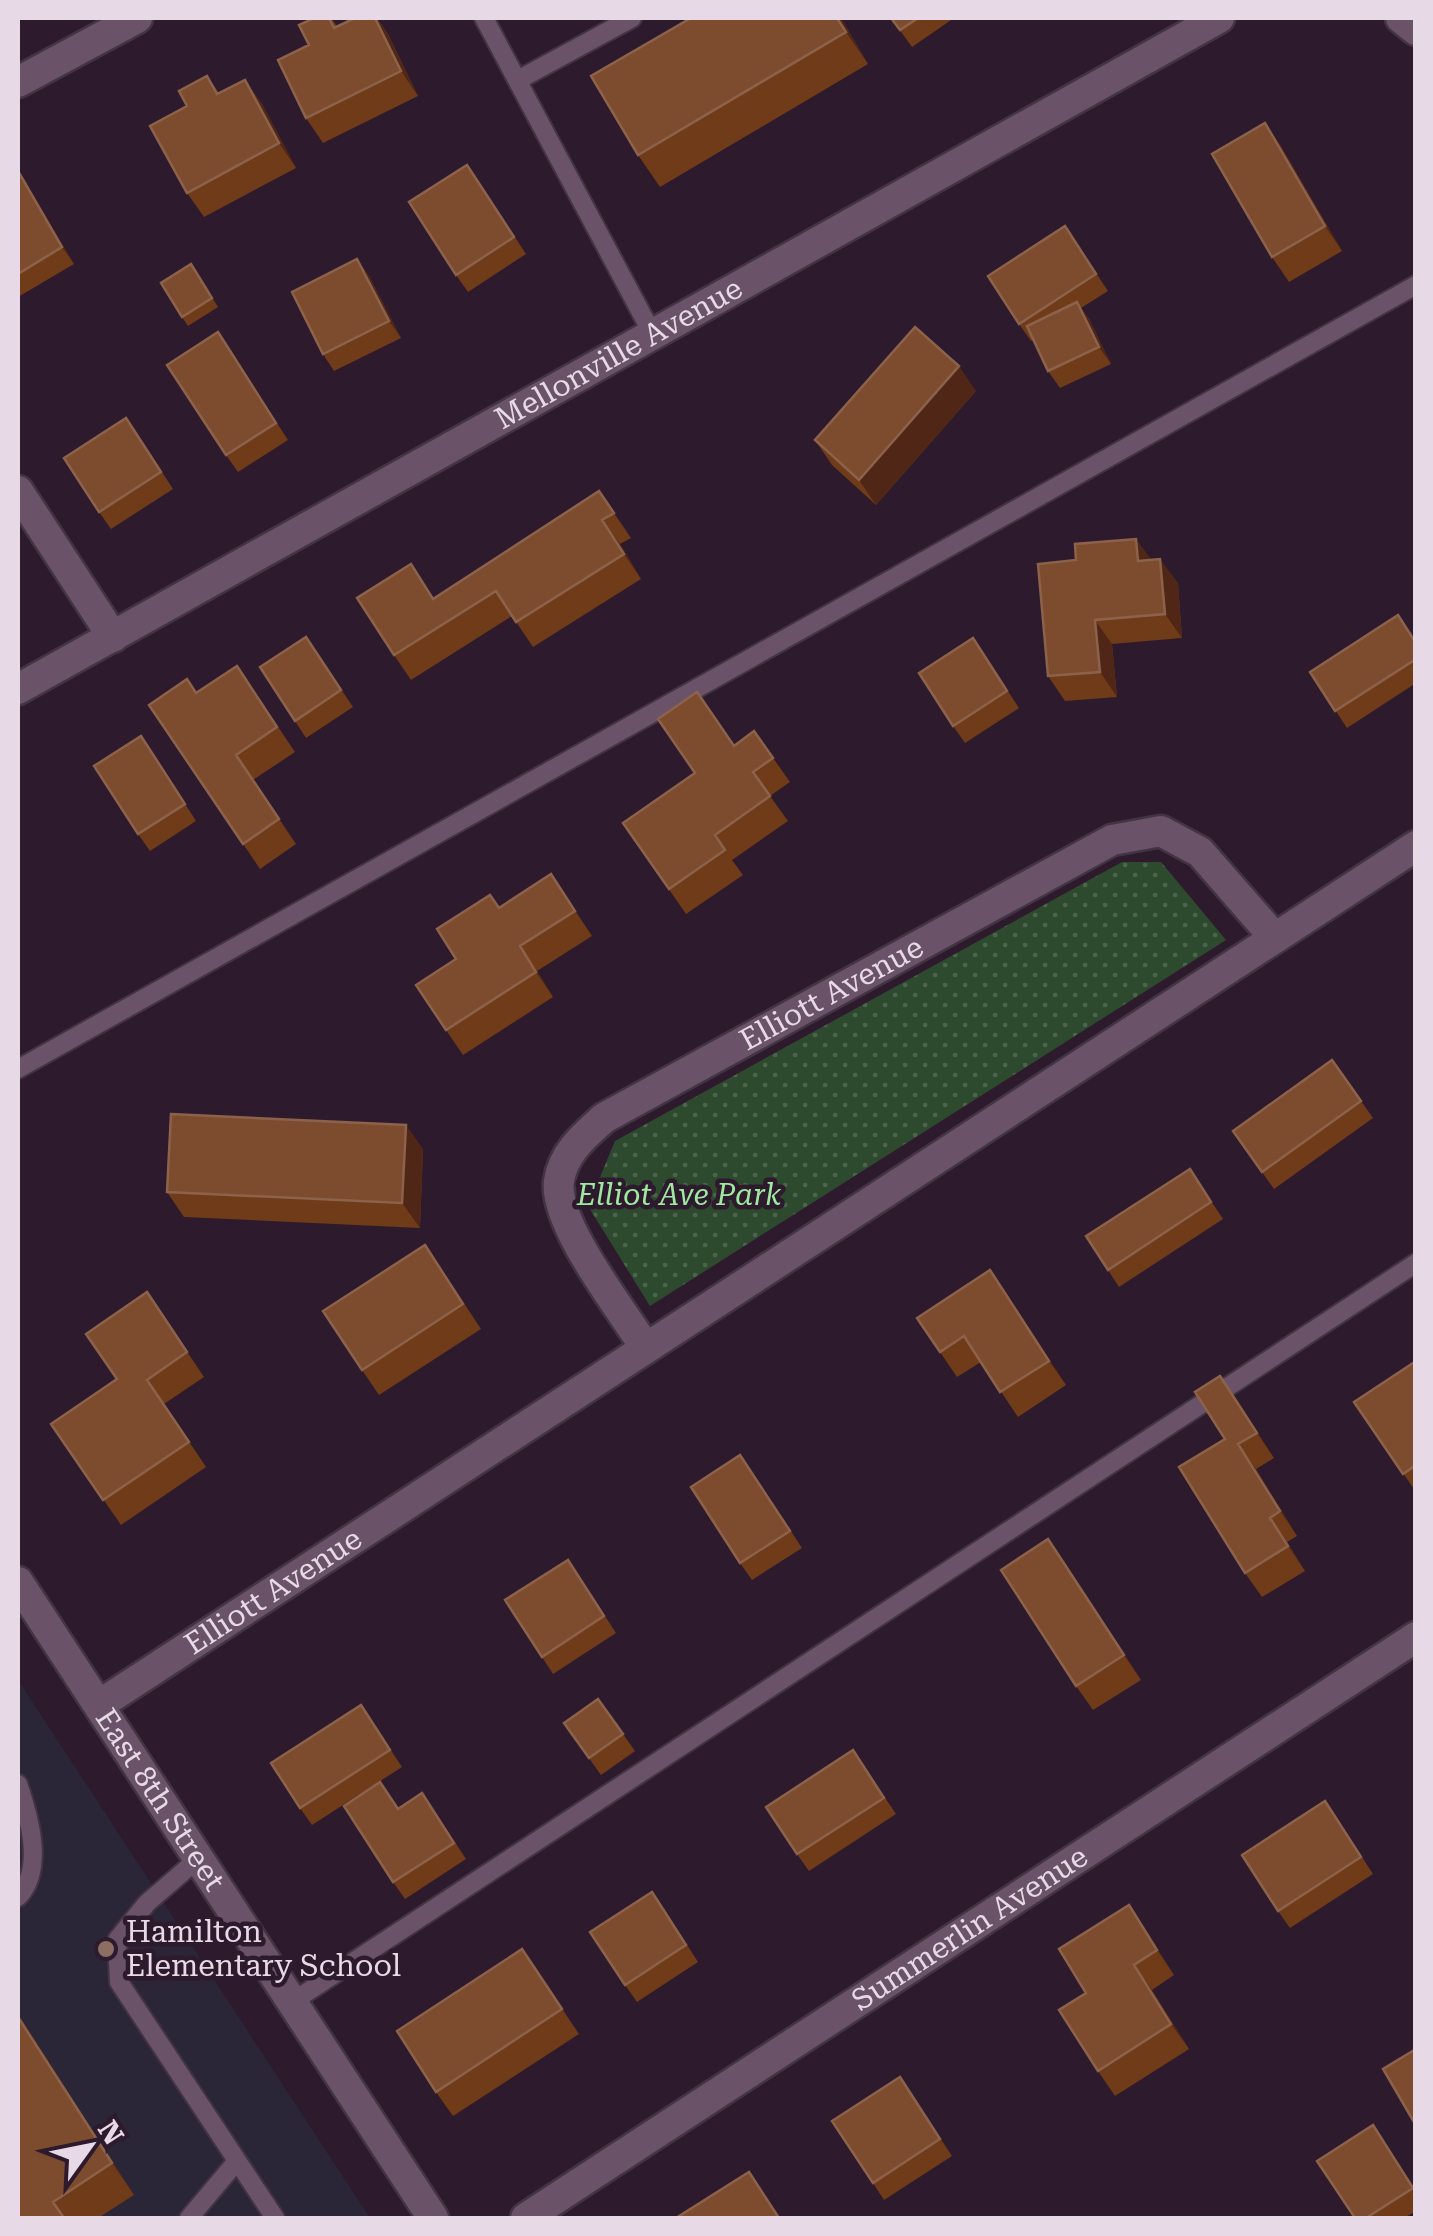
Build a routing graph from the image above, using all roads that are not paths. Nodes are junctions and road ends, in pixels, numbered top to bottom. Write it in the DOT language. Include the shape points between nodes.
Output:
graph roads {
  1 [pos="137,18"];
  2 [pos="484,18"];
  3 [pos="632,18"];
  4 [pos="1219,18"];
  5 [pos="1401,18"];
  6 [pos="1416,30"];
  7 [pos="518,80"];
  8 [pos="18,82"];
  9 [pos="1416,285"];
  10 [pos="653,335"];
  11 [pos="18,491"];
  12 [pos="113,637"];
  13 [pos="18,688"];
  14 [pos="1416,846"];
  15 [pos="1274,937"];
  16 [pos="18,1069"];
  17 [pos="1416,1264"];
  18 [pos="646,1347"];
  19 [pos="18,1582"];
  20 [pos="1416,1637"];
  21 [pos="99,1705"];
  22 [pos="18,1784"];
  23 [pos="199,1858"];
  24 [pos="18,1898"];
  25 [pos="292,2002"];
  26 [pos="237,2161"];
  27 [pos="188,2218"];
  28 [pos="275,2218"];
  29 [pos="433,2218"];
  30 [pos="526,2218"];
  1 -- 8 [label="street"];
  2 -- 7 [label="lane"];
  3 -- 7 [label="lane"];
  4 -- 10 [label="street, Mellonville Avenue"];
  5 -- 6 [label="street"];
  7 -- 10 [label="lane"];
  9 -- 16 [label="lane"];
  10 -- 12 [label="street, Mellonville Avenue"];
  11 -- 12 [label="street"];
  12 -- 13 [label="street, Mellonville Avenue"];
  14 -- 15 [label="street, Elliott Avenue"];
  15 -- 18 [label="street, Elliott Avenue"];
  15 -- 18 [label="street, Elliott Avenue" via="1200,852 1160,831 1112,840 604,1118 575,1144 559,1182 566,1224"];
  17 -- 25 [label="lane"];
  18 -- 21 [label="street, Elliott Avenue"];
  19 -- 21 [label="street, East 8th Street"];
  20 -- 30 [label="street, Summerlin Avenue"];
  21 -- 23 [label="street, East 8th Street"];
  22 -- 24 [label="lane" via="33,1859"];
  23 -- 25 [label="street, East 8th Street"];
  23 -- 26 [label="lane" via="117,1940 120,1982"];
  25 -- 29 [label="street, East 8th Street"];
  26 -- 27 [label="lane"];
  26 -- 28 [label="lane"];
}
